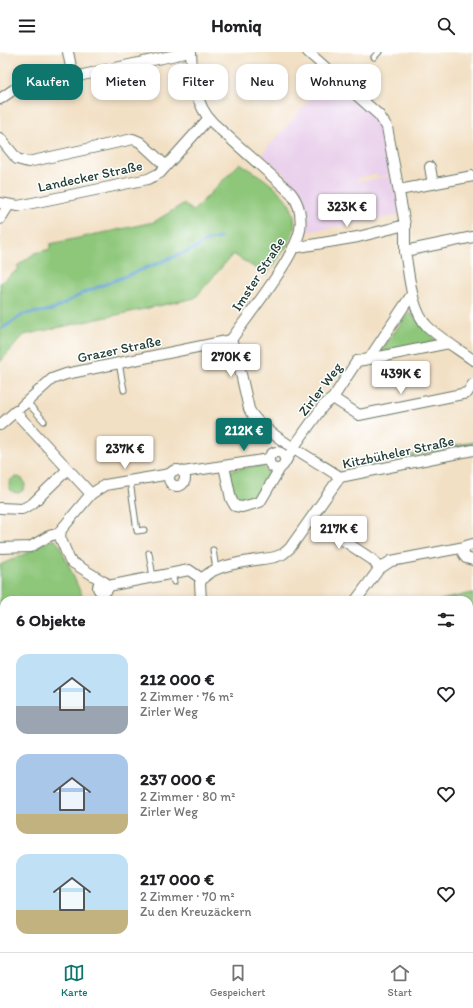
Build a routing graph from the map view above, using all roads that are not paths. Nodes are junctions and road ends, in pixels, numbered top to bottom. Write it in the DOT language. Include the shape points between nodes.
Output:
graph roads {
  1 [pos="68,52"];
  2 [pos="191,52"];
  3 [pos="308,52"];
  4 [pos="318,52"];
  5 [pos="379,52"];
  6 [pos="152,56"];
  7 [pos="374,57"];
  8 [pos="320,62"];
  9 [pos="70,64"];
  10 [pos="83,74"];
  11 [pos="12,90"];
  12 [pos="1,95"];
  13 [pos="208,119"];
  14 [pos="0,138"];
  15 [pos="166,166"];
  16 [pos="430,167"];
  17 [pos="473,176"];
  18 [pos="433,184"];
  19 [pos="399,190"];
  20 [pos="4,204"];
  21 [pos="0,219"];
  22 [pos="405,225"];
  23 [pos="473,237"];
  24 [pos="293,248"];
  25 [pos="405,251"];
  26 [pos="412,294"];
  27 [pos="231,340"];
  28 [pos="449,343"];
  29 [pos="369,359"];
  30 [pos="473,360"];
  31 [pos="119,363"];
  32 [pos="473,384"];
  33 [pos="124,390"];
  34 [pos="333,398"];
  35 [pos="21,408"];
  36 [pos="44,421"];
  37 [pos="0,425"];
  38 [pos="294,447"];
  39 [pos="473,450"];
  40 [pos="269,459"];
  41 [pos="282,465"];
  42 [pos="224,466"];
  43 [pos="67,470"];
  44 [pos="183,472"];
  45 [pos="170,474"];
  46 [pos="340,477"];
  47 [pos="130,481"];
  48 [pos="91,494"];
  49 [pos="4,507"];
  50 [pos="311,519"];
  51 [pos="144,530"];
  52 [pos="60,533"];
  53 [pos="469,545"];
  54 [pos="0,548"];
  55 [pos="213,550"];
  56 [pos="149,553"];
  57 [pos="473,560"];
  58 [pos="216,569"];
  59 [pos="379,569"];
  60 [pos="153,577"];
  61 [pos="202,579"];
  62 [pos="200,596"];
  63 [pos="359,596"];
  1 -- 9 [label="street"];
  2 -- 6 [label="street"];
  2 -- 13 [label="street, Imster Straße" via="196,90 200,105"];
  3 -- 8 [label="street"];
  4 -- 8 [label="street"];
  5 -- 7 [label="lane"];
  6 -- 10 [label="street"];
  8 -- 19 [label="street" via="384,120"];
  11 -- 12 [label="street"];
  13 -- 15 [label="street, Landecker Straße"];
  13 -- 24 [label="street, Imster Straße" via="296,199 300,211 300,224"];
  14 -- 15 [label="street" via="17,159 28,162 133,139 140,142"];
  15 -- 20 [label="street, Landecker Straße" via="148,180 18,206"];
  16 -- 18 [label="street"];
  17 -- 18 [label="street"];
  18 -- 19 [label="street"];
  19 -- 22 [label="street"];
  20 -- 21 [label="street"];
  22 -- 24 [label="street"];
  22 -- 25 [label="street"];
  23 -- 25 [label="street"];
  24 -- 27 [label="street, Imster Straße"];
  25 -- 26 [label="street"];
  26 -- 28 [label="street" via="420,316 427,326"];
  26 -- 29 [label="street, Zirler Weg"];
  27 -- 31 [label="street, Grazer Straße"];
  27 -- 38 [label="street" via="252,415"];
  28 -- 29 [label="street"];
  28 -- 30 [label="street"];
  29 -- 34 [label="street, Zirler Weg" via="357,361"];
  31 -- 33 [label="lane"];
  31 -- 35 [label="street, Grazer Straße" via="52,379"];
  32 -- 34 [label="street" via="467,394 359,415"];
  34 -- 38 [label="street, Zirler Weg" via="323,406"];
  35 -- 36 [label="lane"];
  35 -- 37 [label="street, Grazer Straße"];
  35 -- 43 [label="street"];
  38 -- 41 [label="street, Zirler Weg"];
  38 -- 46 [label="street"];
  39 -- 46 [label="street, Kitzbüheler Straße"];
  40 -- 41 [label="street" via="271,467"];
  40 -- 41 [label="street" via="272,454 279,452 283,455"];
  40 -- 42 [label="street"];
  41 -- 42 [label="street, Zirler Weg" via="260,502 242,507 236,506 231,499"];
  42 -- 44 [label="street"];
  43 -- 48 [label="street" via="76,483"];
  43 -- 49 [label="street" via="32,504 22,509"];
  44 -- 45 [label="street" via="177,470"];
  44 -- 45 [label="street" via="185,483 177,487 170,482"];
  45 -- 47 [label="street"];
  46 -- 50 [label="street, Kitzbüheler Straße"];
  47 -- 48 [label="street" via="105,486"];
  47 -- 51 [label="lane" via="137,531"];
  48 -- 52 [label="street"];
  50 -- 58 [label="street, Kitzbüheler Straße" via="283,554"];
  50 -- 59 [label="street" via="374,560"];
  52 -- 54 [label="street" via="30,547"];
  52 -- 60 [label="street" via="70,561 106,584"];
  53 -- 57 [label="street" via="463,550 464,556 468,560"];
  53 -- 59 [label="street" via="401,558"];
  55 -- 58 [label="lane"];
  56 -- 60 [label="lane"];
  58 -- 61 [label="street, Kitzbüheler Straße"];
  59 -- 63 [label="street"];
  60 -- 61 [label="street" via="173,578 189,570"];
  61 -- 62 [label="street" via="199,588"];
}
